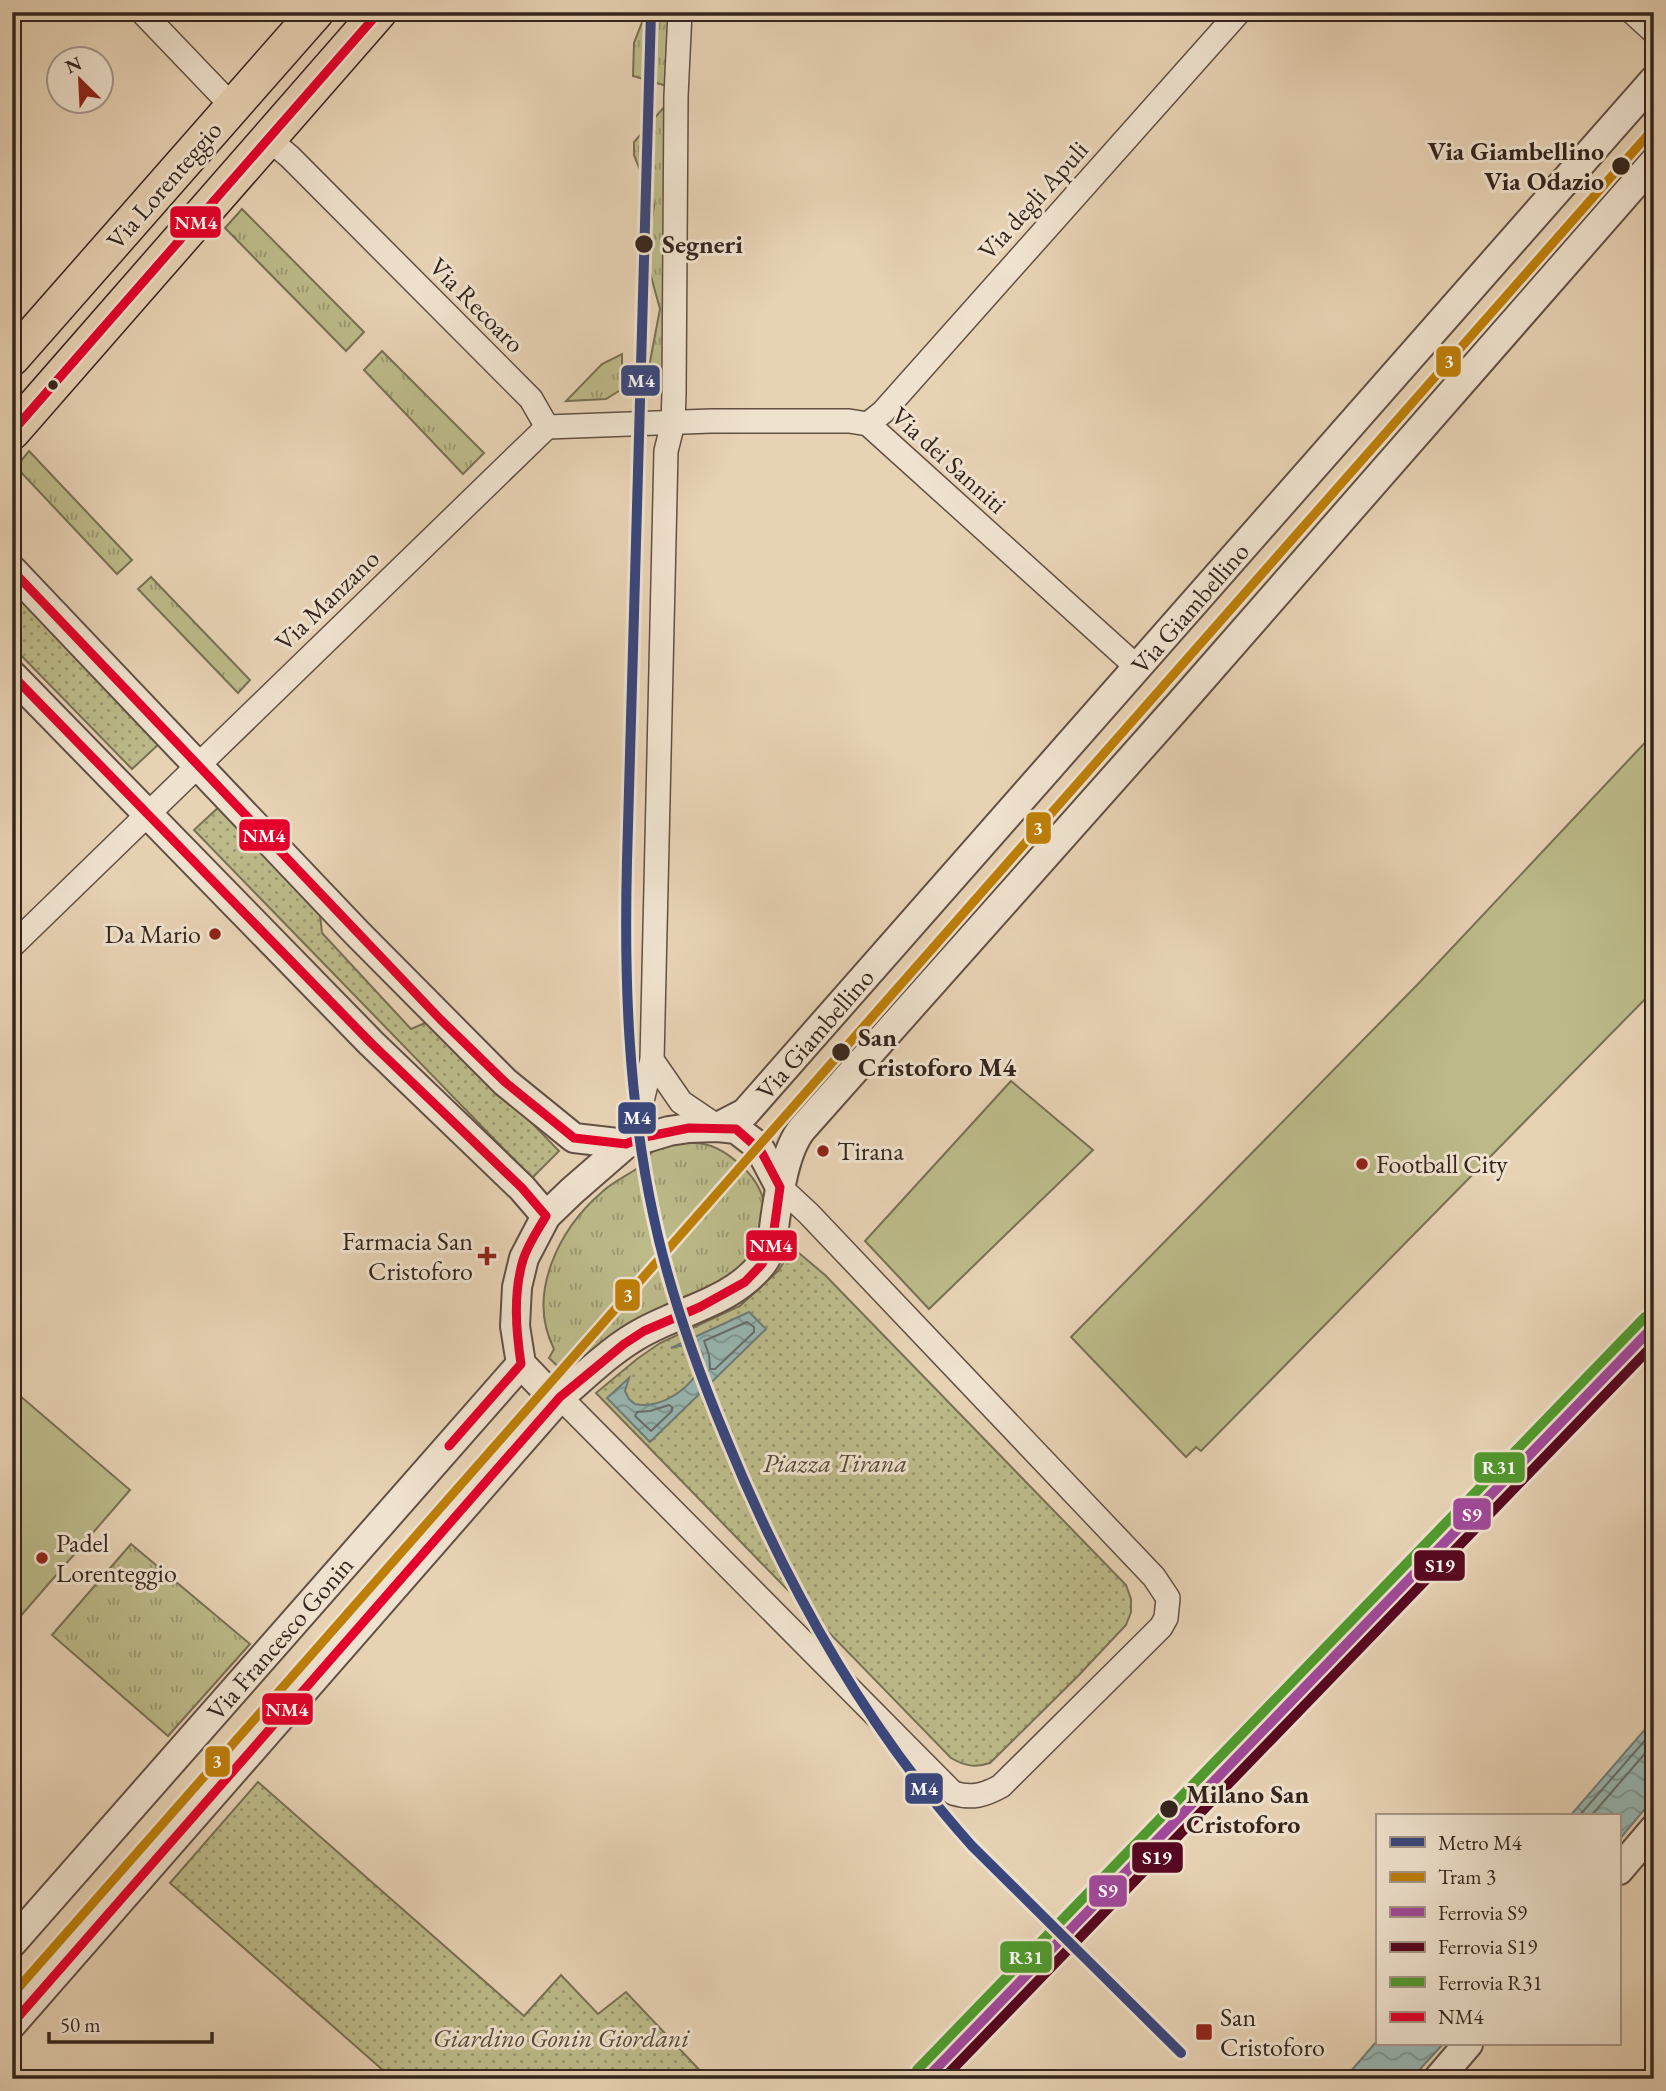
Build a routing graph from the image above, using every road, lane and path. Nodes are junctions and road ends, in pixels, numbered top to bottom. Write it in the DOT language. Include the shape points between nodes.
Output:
graph roads {
  1 [pos="142,12"];
  2 [pos="316,12"];
  3 [pos="379,12"];
  4 [pos="680,12"];
  5 [pos="1239,12"];
  6 [pos="1632,12"];
  7 [pos="1654,32"];
  8 [pos="1654,80"];
  9 [pos="233,107"];
  10 [pos="270,140"];
  11 [pos="1654,162"];
  12 [pos="85,275"];
  13 [pos="122,307"];
  14 [pos="12,358"];
  15 [pos="673,423"];
  16 [pos="868,424"];
  17 [pos="547,427"];
  18 [pos="12,432"];
  19 [pos="12,570"];
  20 [pos="1138,668"];
  21 [pos="12,675"];
  22 [pos="197,766"];
  23 [pos="148,814"];
  24 [pos="12,946"];
  25 [pos="652,1060"];
  26 [pos="718,1127"];
  27 [pos="626,1144"];
  28 [pos="780,1187"];
  29 [pos="546,1216"];
  30 [pos="521,1364"];
  31 [pos="561,1396"];
  32 [pos="1654,1829"];
  33 [pos="1620,1869"];
  34 [pos="12,1943"];
  35 [pos="12,2024"];
  36 [pos="1466,2046"];
  37 [pos="1438,2079"];
  1 -- 9 [label="street"];
  2 -- 9 [label="main road, Via Lorenteggio"];
  3 -- 10 [label="main road, Via Lorenteggio"];
  4 -- 15 [label="street"];
  5 -- 16 [label="street, Via degli Apuli"];
  6 -- 7 [label="street"];
  8 -- 20 [label="street, Via Giambellino"];
  9 -- 12 [label="main road, Via Lorenteggio"];
  10 -- 13 [label="main road, Via Lorenteggio"];
  10 -- 17 [label="street, Via Recoaro" via="531,400"];
  11 -- 28 [label="street, Via Giambellino" via="802,1129"];
  12 -- 13 [label="main road"];
  12 -- 14 [label="main road, Via Lorenteggio"];
  13 -- 18 [label="main road, Via Lorenteggio"];
  15 -- 16 [label="street, Via dei Sanniti"];
  15 -- 17 [label="street"];
  15 -- 25 [label="street" via="666,451"];
  16 -- 20 [label="street, Via dei Sanniti"];
  17 -- 22 [label="street, Via Manzano"];
  19 -- 22 [label="street"];
  20 -- 26 [label="street, Via Giambellino" via="745,1113"];
  21 -- 23 [label="street"];
  22 -- 23 [label="street, Via Manzano"];
  22 -- 27 [label="street" via="505,1082 574,1138"];
  23 -- 24 [label="street, Via Manzano"];
  23 -- 29 [label="street"];
  25 -- 26 [label="street" via="681,1102"];
  25 -- 27 [label="street"];
  26 -- 27 [label="street" via="669,1131"];
  26 -- 28 [label="street" via="736,1129 753,1142"];
  27 -- 29 [label="street"];
  28 -- 31 [label="street" via="772,1244 745,1282 644,1331"];
  28 -- 31 [label="street" via="1093,1511 1168,1598 1161,1627 1002,1786 980,1796 953,1793"];
  29 -- 30 [label="street" via="524,1258 517,1287 515,1326"];
  30 -- 31 [label="street" via="545,1389"];
  30 -- 34 [label="street, Via Francesco Gonin"];
  31 -- 35 [label="street, Via Francesco Gonin"];
  32 -- 33 [label="street"];
  36 -- 37 [label="street"];
}
